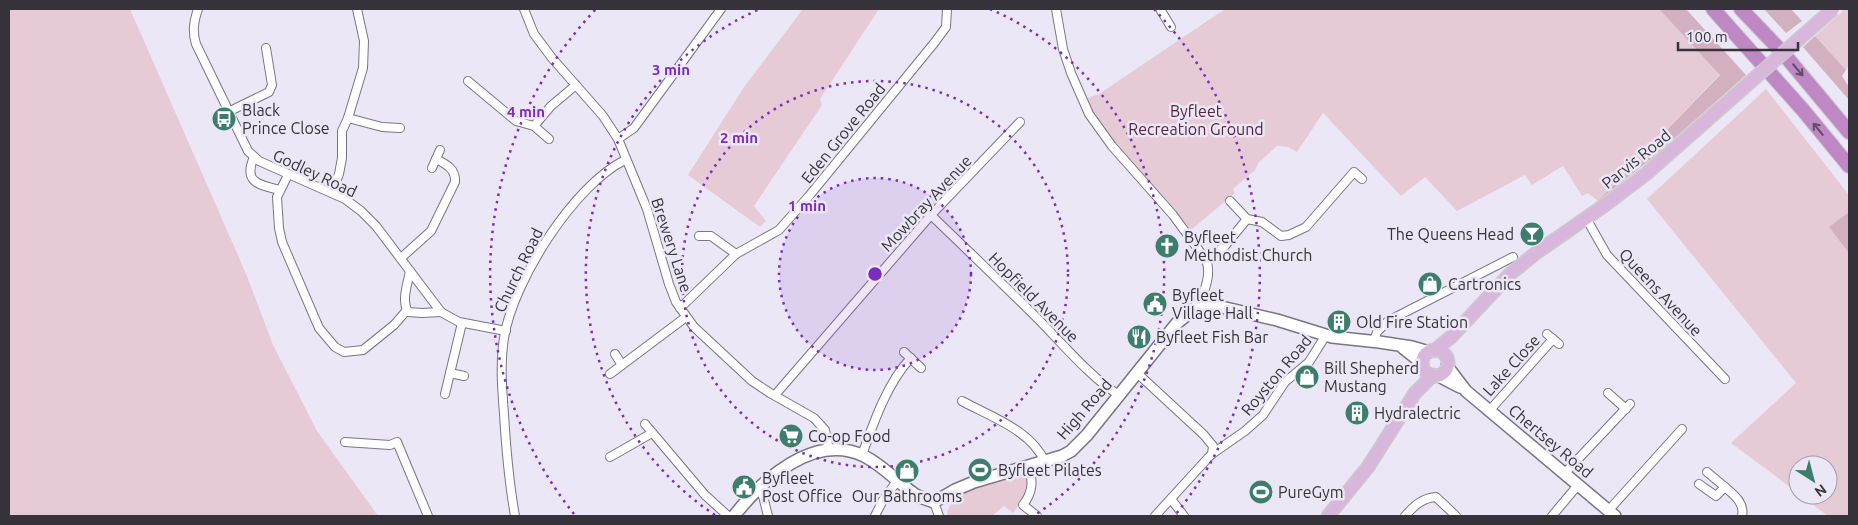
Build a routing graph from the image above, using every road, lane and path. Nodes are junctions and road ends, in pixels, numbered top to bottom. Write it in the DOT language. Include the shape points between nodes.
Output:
graph roads {
  1 [pos="198,9"];
  2 [pos="359,9"];
  3 [pos="524,9"];
  4 [pos="721,9"];
  5 [pos="947,9"];
  6 [pos="1056,9"];
  7 [pos="1160,9"];
  8 [pos="1713,9"];
  9 [pos="1741,9"];
  10 [pos="1833,9"];
  11 [pos="1171,27"];
  12 [pos="259,58"];
  13 [pos="468,80"];
  14 [pos="576,85"];
  15 [pos="481,91"];
  16 [pos="474,99"];
  17 [pos="228,112"];
  18 [pos="348,118"];
  19 [pos="1020,122"];
  20 [pos="534,126"];
  21 [pos="400,128"];
  22 [pos="1849,132"];
  23 [pos="549,139"];
  24 [pos="618,139"];
  25 [pos="440,150"];
  26 [pos="254,157"];
  27 [pos="436,159"];
  28 [pos="626,160"];
  29 [pos="1849,166"];
  30 [pos="432,168"];
  31 [pos="288,175"];
  32 [pos="1362,179"];
  33 [pos="280,190"];
  34 [pos="332,192"];
  35 [pos="1230,201"];
  36 [pos="931,215"];
  37 [pos="1586,218"];
  38 [pos="1247,219"];
  39 [pos="699,236"];
  40 [pos="736,254"];
  41 [pos="1513,257"];
  42 [pos="400,258"];
  43 [pos="1206,260"];
  44 [pos="410,271"];
  45 [pos="1200,304"];
  46 [pos="680,308"];
  47 [pos="407,310"];
  48 [pos="441,312"];
  49 [pos="686,317"];
  50 [pos="462,322"];
  51 [pos="506,331"];
  52 [pos="1326,336"];
  53 [pos="1553,339"];
  54 [pos="1374,341"];
  55 [pos="1400,346"];
  56 [pos="904,352"];
  57 [pos="615,354"];
  58 [pos="1439,356"];
  59 [pos="911,358"];
  60 [pos="622,365"];
  61 [pos="922,368"];
  62 [pos="1429,371"];
  63 [pos="1136,372"];
  64 [pos="450,373"];
  65 [pos="610,374"];
  66 [pos="464,376"];
  67 [pos="1725,379"];
  68 [pos="1466,391"];
  69 [pos="1608,393"];
  70 [pos="445,394"];
  71 [pos="775,395"];
  72 [pos="1119,395"];
  73 [pos="962,401"];
  74 [pos="973,407"];
  75 [pos="1490,410"];
  76 [pos="969,415"];
  77 [pos="645,424"];
  78 [pos="652,433"];
  79 [pos="1683,441"];
  80 [pos="345,442"];
  81 [pos="829,450"];
  82 [pos="1212,454"];
  83 [pos="862,455"];
  84 [pos="610,458"];
  85 [pos="1045,462"];
  86 [pos="1029,466"];
  87 [pos="1707,472"];
  88 [pos="1564,474"];
  89 [pos="898,480"];
  90 [pos="1699,484"];
  91 [pos="1578,486"];
  92 [pos="1725,487"];
  93 [pos="758,489"];
  94 [pos="1170,499"];
  95 [pos="934,502"];
  96 [pos="1612,514"];
  97 [pos="428,516"];
  98 [pos="516,516"];
  99 [pos="728,516"];
  100 [pos="734,516"];
  101 [pos="768,516"];
  102 [pos="875,516"];
  103 [pos="939,516"];
  104 [pos="1037,516"];
  105 [pos="1155,516"];
  106 [pos="1184,516"];
  107 [pos="1328,516"];
  108 [pos="1405,516"];
  109 [pos="1456,516"];
  110 [pos="1552,516"];
  111 [pos="1742,516"];
  1 -- 17 [label="street, Godley Road" via="193,35"];
  2 -- 18 [label="street" via="364,42 363,68"];
  3 -- 14 [label="street" via="534,34"];
  4 -- 24 [label="street" via="634,128"];
  5 -- 40 [label="street, Eden Grove Road" via="946,26 935,42 809,196 779,230"];
  6 -- 43 [label="street" via="1063,49 1089,114"];
  7 -- 11 [label="street"];
  29 -- 8 [label="highway, one-way"];
  9 -- 22 [label="highway, one-way" via="1783,53"];
  10 -- 37 [label="main road, Parvis Road, bridge" via="1647,173"];
  12 -- 17 [label="street" via="267,52 272,85 269,92"];
  13 -- 15 [label="street"];
  14 -- 20 [label="street"];
  14 -- 24 [label="street"];
  15 -- 16 [label="street"];
  15 -- 20 [label="street" via="516,121"];
  17 -- 26 [label="street, Godley Road"];
  18 -- 21 [label="street"];
  18 -- 34 [label="street" via="342,131 342,158"];
  19 -- 36 [label="street, Mowbray Avenue"];
  20 -- 23 [label="street"];
  24 -- 28 [label="street"];
  25 -- 27 [label="street"];
  26 -- 31 [label="street, Godley Road"];
  26 -- 33 [label="street" via="249,174 254,181"];
  27 -- 30 [label="street"];
  27 -- 42 [label="street" via="452,170 455,182 431,231"];
  28 -- 46 [label="street, Brewery Lane" via="647,209 669,284"];
  28 -- 51 [label="street, Church Road" via="611,167 556,224 524,282"];
  31 -- 33 [label="street"];
  31 -- 34 [label="street, Godley Road"];
  32 -- 38 [label="street" via="1354,172 1306,227 1289,235 1281,236 1262,222"];
  33 -- 47 [label="street" via="277,214 282,242 314,317 335,347 344,352 363,350 394,326"];
  34 -- 42 [label="street, Godley Road" via="361,211"];
  35 -- 38 [label="street"];
  36 -- 71 [label="street, Mowbray Avenue"];
  36 -- 72 [label="street, Hopfield Avenue" via="1074,356"];
  37 -- 58 [label="main road, Parvis Road" via="1510,274 1458,330"];
  37 -- 67 [label="street, Queens Avenue" via="1607,255"];
  38 -- 43 [label="street" via="1224,247"];
  39 -- 40 [label="street" via="711,236"];
  40 -- 46 [label="street, Eden Grove Road"];
  41 -- 54 [label="street" via="1388,322 1376,332"];
  42 -- 44 [label="street, Godley Road"];
  43 -- 45 [label="street" via="1207,279"];
  44 -- 47 [label="street" via="405,296"];
  44 -- 48 [label="street, Godley Road"];
  45 -- 52 [label="street" via="1277,320"];
  45 -- 63 [label="street, High Road" via="1178,323"];
  46 -- 49 [label="street, Brewery Lane"];
  47 -- 48 [label="street"];
  48 -- 50 [label="street, Godley Road"];
  49 -- 60 [label="street"];
  49 -- 71 [label="street, Brewery Lane" via="715,349 752,381"];
  50 -- 51 [label="street, Godley Road"];
  50 -- 64 [label="street"];
  51 -- 98 [label="street, Church Road" via="502,390"];
  52 -- 54 [label="street"];
  52 -- 82 [label="street, Royston Road" via="1309,362 1285,382 1263,415"];
  53 -- 75 [label="street, Lake Close"];
  54 -- 55 [label="street"];
  55 -- 58 [label="street"];
  55 -- 62 [label="street"];
  56 -- 59 [label="street"];
  57 -- 60 [label="street"];
  58 -- 62 [label="main road" via="1424,356"];
  58 -- 62 [label="main road" via="1444,372"];
  58 -- 68 [label="street, Chertsey Road"];
  59 -- 61 [label="street"];
  59 -- 83 [label="street" via="901,368 870,431"];
  60 -- 65 [label="street"];
  62 -- 68 [label="street, Chertsey Road"];
  62 -- 107 [label="main road" via="1368,467"];
  63 -- 72 [label="street, High Road"];
  63 -- 82 [label="street" via="1211,442"];
  64 -- 66 [label="street"];
  64 -- 70 [label="street"];
  68 -- 75 [label="street, Chertsey Road"];
  69 -- 88 [label="street" via="1628,407"];
  71 -- 81 [label="street, Brewery Lane" via="822,424"];
  72 -- 85 [label="street, High Road" via="1071,451"];
  73 -- 74 [label="street"];
  74 -- 76 [label="street"];
  74 -- 85 [label="street" via="1026,436 1040,450"];
  75 -- 88 [label="street, Chertsey Road"];
  77 -- 78 [label="street"];
  78 -- 84 [label="street"];
  78 -- 99 [label="street" via="705,495"];
  79 -- 96 [label="street" via="1680,432"];
  80 -- 97 [label="street" via="390,445 397,442"];
  81 -- 83 [label="street"];
  81 -- 93 [label="street" via="790,464"];
  82 -- 94 [label="street"];
  83 -- 89 [label="street"];
  85 -- 86 [label="street, High Road"];
  86 -- 95 [label="street, High Road" via="955,490"];
  86 -- 104 [label="street" via="1032,488 1023,505"];
  87 -- 92 [label="street"];
  88 -- 91 [label="street, Chertsey Road"];
  89 -- 95 [label="street" via="914,493"];
  89 -- 102 [label="street"];
  90 -- 92 [label="street" via="1716,496"];
  91 -- 96 [label="street, Chertsey Road"];
  91 -- 110 [label="street"];
  92 -- 111 [label="street" via="1737,498"];
  93 -- 100 [label="street"];
  93 -- 101 [label="street"];
  94 -- 105 [label="street"];
  94 -- 106 [label="street"];
  95 -- 103 [label="street"];
  108 -- 109 [label="street" via="1426,498 1436,497"];
}
